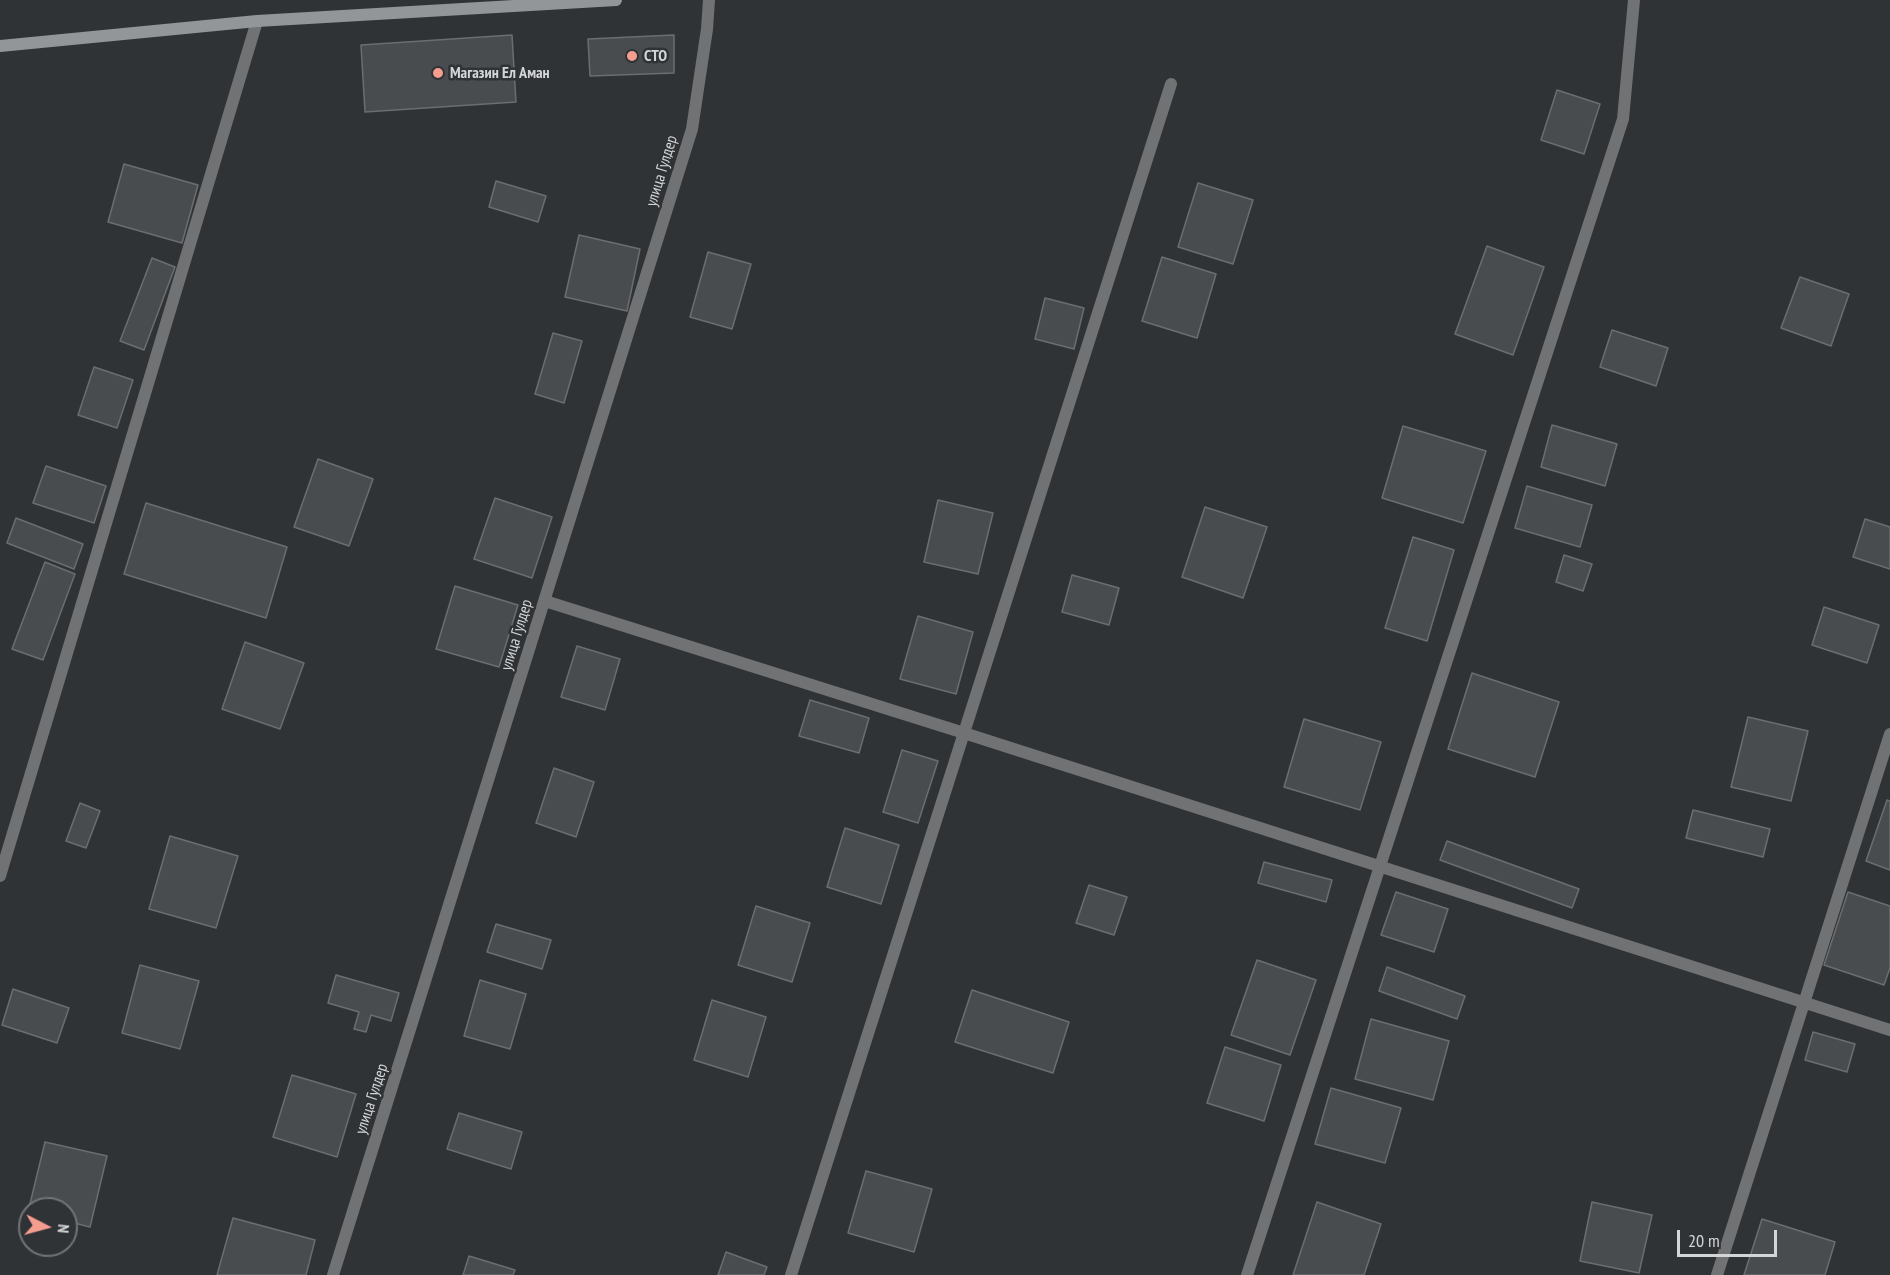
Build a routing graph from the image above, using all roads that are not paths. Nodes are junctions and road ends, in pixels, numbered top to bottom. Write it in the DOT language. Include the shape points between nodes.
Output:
graph roads {
  1 [pos="616,0"];
  2 [pos="709,0"];
  3 [pos="1634,0"];
  4 [pos="257,21"];
  5 [pos="0,46"];
  6 [pos="1171,84"];
  7 [pos="545,601"];
  8 [pos="964,733"];
  9 [pos="1890,734"];
  10 [pos="1380,866"];
  11 [pos="0,876"];
  12 [pos="1804,1003"];
  13 [pos="1890,1030"];
  14 [pos="333,1275"];
  15 [pos="791,1275"];
  16 [pos="1247,1275"];
  17 [pos="1718,1275"];
  1 -- 4 [label="main road"];
  2 -- 7 [label="street, улица Гулдер" via="692,129"];
  3 -- 10 [label="street" via="1623,119"];
  4 -- 5 [label="main road"];
  4 -- 11 [label="street"];
  6 -- 8 [label="street"];
  7 -- 8 [label="street"];
  7 -- 14 [label="street, улица Гулдер"];
  8 -- 10 [label="street"];
  8 -- 15 [label="street"];
  9 -- 12 [label="street"];
  10 -- 12 [label="street"];
  10 -- 16 [label="street"];
  12 -- 13 [label="street"];
  12 -- 17 [label="street"];
}
